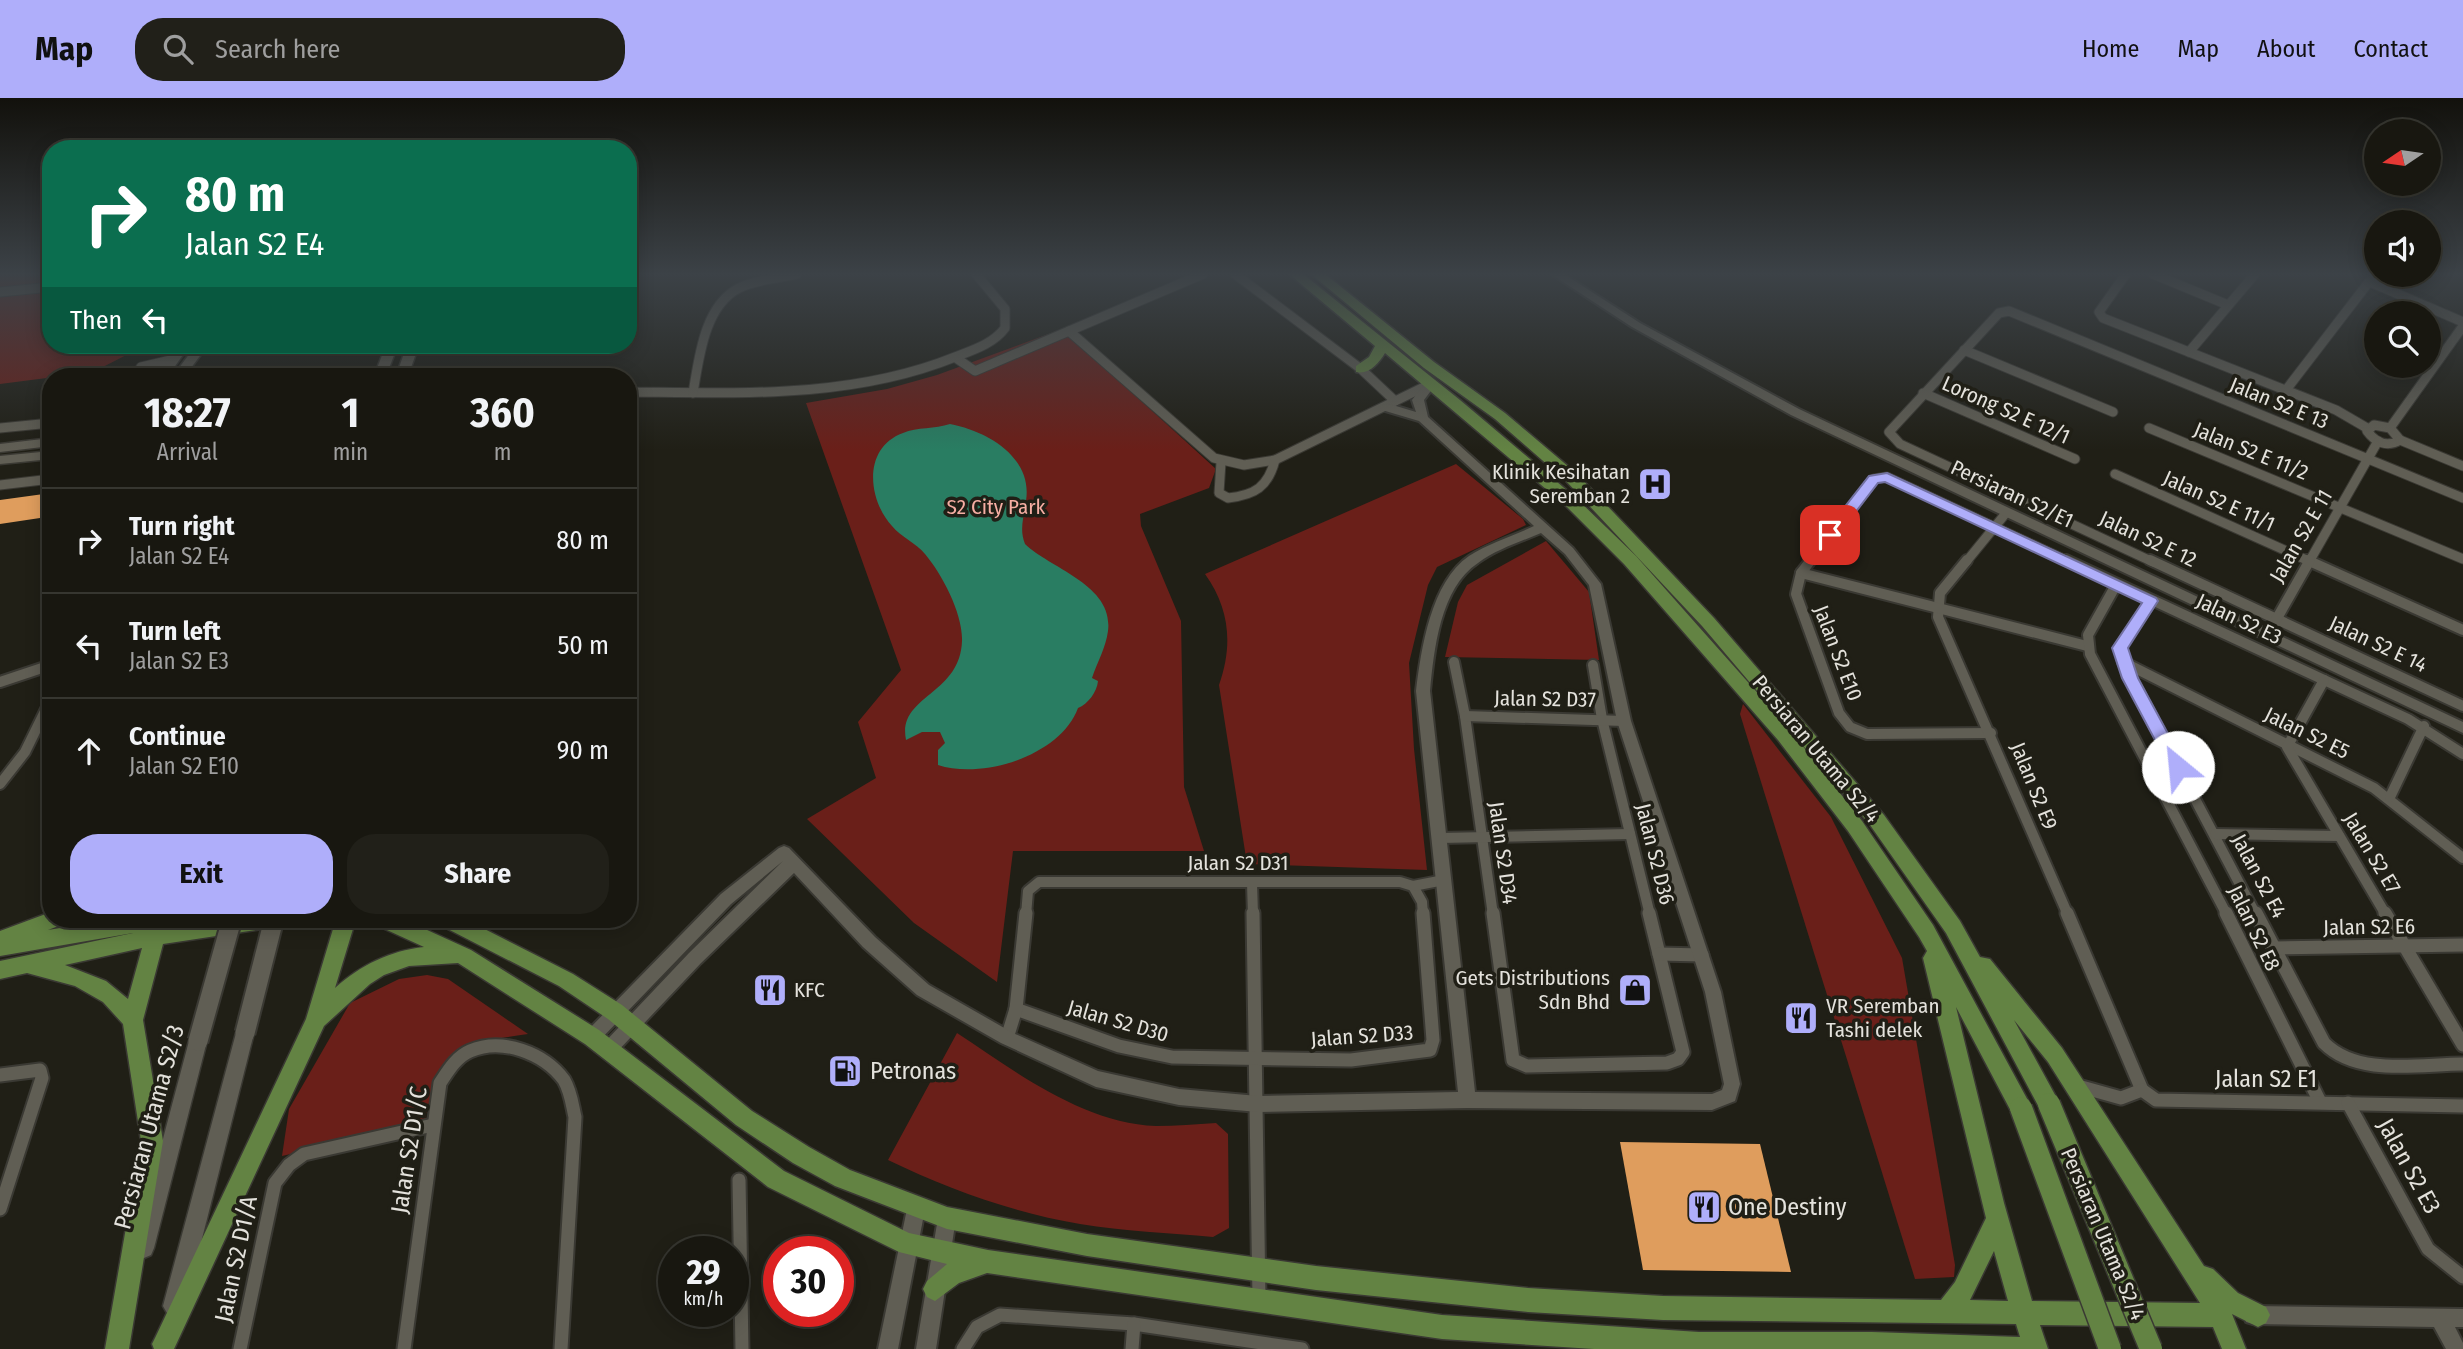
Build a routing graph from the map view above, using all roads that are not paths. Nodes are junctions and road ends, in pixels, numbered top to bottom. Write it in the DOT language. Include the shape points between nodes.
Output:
graph roads {
  1 [pos="707,332"];
  2 [pos="1002,332"];
  3 [pos="1066,332"];
  4 [pos="1071,332"];
  5 [pos="1312,332"];
  6 [pos="1366,332"];
  7 [pos="1389,332"];
  8 [pos="1649,332"];
  9 [pos="1982,332"];
  10 [pos="2056,332"];
  11 [pos="2141,332"];
  12 [pos="2205,332"];
  13 [pos="2330,332"];
  14 [pos="2457,332"];
  15 [pos="1382,346"];
  16 [pos="1964,351"];
  17 [pos="2189,352"];
  18 [pos="176,354"];
  19 [pos="956,358"];
  20 [pos="171,360"];
  21 [pos="1429,365"];
  22 [pos="140,368"];
  23 [pos="166,368"];
  24 [pos="1361,369"];
  25 [pos="1430,384"];
  26 [pos="2286,390"];
  27 [pos="637,392"];
  28 [pos="693,393"];
  29 [pos="1923,393"];
  30 [pos="1391,404"];
  31 [pos="2113,412"];
  32 [pos="1423,418"];
  33 [pos="42,424"];
  34 [pos="0,428"];
  35 [pos="2149,428"];
  36 [pos="2367,428"];
  37 [pos="2390,428"];
  38 [pos="2400,440"];
  39 [pos="2378,441"];
  40 [pos="42,443"];
  41 [pos="0,447"];
  42 [pos="42,456"];
  43 [pos="2368,458"];
  44 [pos="5,459"];
  45 [pos="2075,459"];
  46 [pos="1275,460"];
  47 [pos="42,462"];
  48 [pos="1222,462"];
  49 [pos="2463,466"];
  50 [pos="2115,474"];
  51 [pos="42,480"];
  52 [pos="0,485"];
  53 [pos="2463,498"];
  54 [pos="2340,507"];
  55 [pos="2006,513"];
  56 [pos="1543,527"];
  57 [pos="1994,527"];
  58 [pos="2463,559"];
  59 [pos="2310,560"];
  60 [pos="1801,573"];
  61 [pos="2116,585"];
  62 [pos="2151,601"];
  63 [pos="1937,609"];
  64 [pos="2277,618"];
  65 [pos="2463,630"];
  66 [pos="2268,634"];
  67 [pos="2087,646"];
  68 [pos="1454,662"];
  69 [pos="2123,662"];
  70 [pos="1592,665"];
  71 [pos="42,668"];
  72 [pos="2324,680"];
  73 [pos="0,682"];
  74 [pos="2463,706"];
  75 [pos="1465,716"];
  76 [pos="42,717"];
  77 [pos="1602,719"];
  78 [pos="1624,721"];
  79 [pos="2424,726"];
  80 [pos="2463,728"];
  81 [pos="1992,733"];
  82 [pos="2287,747"];
  83 [pos="2463,754"];
  84 [pos="0,785"];
  85 [pos="2390,797"];
  86 [pos="1630,834"];
  87 [pos="2215,834"];
  88 [pos="2339,836"];
  89 [pos="1440,838"];
  90 [pos="1481,839"];
  91 [pos="2463,858"];
  92 [pos="1444,880"];
  93 [pos="1252,883"];
  94 [pos="1413,886"];
  95 [pos="42,924"];
  96 [pos="1953,927"];
  97 [pos="127,928"];
  98 [pos="143,928"];
  99 [pos="159,928"];
  100 [pos="229,928"];
  101 [pos="273,928"];
  102 [pos="343,928"];
  103 [pos="403,928"];
  104 [pos="465,928"];
  105 [pos="1926,931"];
  106 [pos="0,940"];
  107 [pos="2405,944"];
  108 [pos="2463,945"];
  109 [pos="0,947"];
  110 [pos="2276,948"];
  111 [pos="1659,954"];
  112 [pos="1702,955"];
  113 [pos="464,956"];
  114 [pos="24,964"];
  115 [pos="0,970"];
  116 [pos="1016,1009"];
  117 [pos="623,1019"];
  118 [pos="133,1020"];
  119 [pos="316,1020"];
  120 [pos="1007,1038"];
  121 [pos="600,1043"];
  122 [pos="2463,1045"];
  123 [pos="1683,1052"];
  124 [pos="1254,1059"];
  125 [pos="2463,1064"];
  126 [pos="0,1076"];
  127 [pos="2074,1085"];
  128 [pos="2142,1090"];
  129 [pos="1468,1100"];
  130 [pos="2320,1102"];
  131 [pos="2348,1103"];
  132 [pos="1258,1104"];
  133 [pos="2463,1106"];
  134 [pos="433,1125"];
  135 [pos="739,1180"];
  136 [pos="0,1209"];
  137 [pos="916,1209"];
  138 [pos="947,1218"];
  139 [pos="1996,1222"];
  140 [pos="907,1244"];
  141 [pos="941,1253"];
  142 [pos="2188,1260"];
  143 [pos="988,1262"];
  144 [pos="1258,1270"];
  145 [pos="2463,1277"];
  146 [pos="935,1289"];
  147 [pos="1259,1299"];
  148 [pos="1945,1313"];
  149 [pos="2024,1314"];
  150 [pos="2220,1315"];
  151 [pos="2258,1315"];
  152 [pos="2440,1318"];
  153 [pos="2463,1318"];
  154 [pos="1134,1324"];
  155 [pos="164,1346"];
  156 [pos="1962,1348"];
  157 [pos="117,1349"];
  158 [pos="240,1349"];
  159 [pos="404,1349"];
  160 [pos="561,1349"];
  161 [pos="742,1349"];
  162 [pos="888,1349"];
  163 [pos="926,1349"];
  164 [pos="963,1349"];
  165 [pos="1132,1349"];
  166 [pos="1297,1349"];
  167 [pos="2026,1349"];
  168 [pos="2036,1349"];
  169 [pos="2110,1349"];
  170 [pos="2151,1349"];
  171 [pos="2234,1349"];
  172 [pos="2456,1349"];
  1 -- 28 [label="street"];
  2 -- 19 [label="street"];
  3 -- 19 [label="street" via="975,370"];
  4 -- 48 [label="street"];
  5 -- 24 [label="street"];
  6 -- 15 [label="main road, Persiaran Utama S2/4"];
  7 -- 21 [label="main road, Persiaran Utama S2/4"];
  8 -- 55 [label="street, Persiaran S2/E1" via="1771,400"];
  9 -- 16 [label="street, Jalan S2 E 13"];
  10 -- 43 [label="street, Jalan S2 E 13"];
  11 -- 17 [label="street"];
  12 -- 17 [label="street"];
  13 -- 26 [label="street"];
  14 -- 37 [label="street"];
  15 -- 24 [label="main road" via="1374,360"];
  15 -- 25 [label="main road, Persiaran Utama S2/4"];
  16 -- 29 [label="street"];
  16 -- 31 [label="street"];
  17 -- 26 [label="street"];
  18 -- 20 [label="main road"];
  19 -- 28 [label="street" via="885,380"];
  20 -- 22 [label="street"];
  20 -- 23 [label="main road"];
  21 -- 25 [label="main road"];
  21 -- 96 [label="main road, Persiaran Utama S2/4" via="1500,416 1624,530 1877,821"];
  24 -- 30 [label="street"];
  25 -- 30 [label="street"];
  25 -- 32 [label="street" via="1418,400"];
  25 -- 105 [label="main road, Persiaran Utama S2/4" via="1571,502 1630,560 1784,735 1855,826"];
  26 -- 36 [label="street"];
  27 -- 28 [label="street"];
  29 -- 45 [label="street, Lorong S2 E 12/1"];
  29 -- 64 [label="street, Jalan S2 E 12" via="1889,432 1900,444"];
  30 -- 32 [label="street"];
  30 -- 46 [label="street"];
  32 -- 56 [label="street"];
  33 -- 34 [label="street"];
  35 -- 54 [label="street, Jalan S2 E 11/2"];
  36 -- 37 [label="street"];
  36 -- 39 [label="street"];
  37 -- 38 [label="street"];
  38 -- 39 [label="street" via="2391,444"];
  38 -- 49 [label="street"];
  39 -- 43 [label="street, Jalan S2 E 11"];
  40 -- 41 [label="main road"];
  42 -- 44 [label="main road"];
  43 -- 53 [label="street, Jalan S2 E 13"];
  43 -- 54 [label="street, Jalan S2 E 11"];
  44 -- 47 [label="main road"];
  46 -- 48 [label="street" via="1262,465"];
  46 -- 48 [label="street" via="1271,479 1260,489 1228,498 1219,494"];
  50 -- 59 [label="street, Jalan S2 E 11/1"];
  51 -- 52 [label="street"];
  54 -- 58 [label="street, Jalan S2 E 11/2"];
  54 -- 59 [label="street, Jalan S2 E 11"];
  55 -- 57 [label="street"];
  55 -- 66 [label="street, Persiaran S2/E1"];
  56 -- 78 [label="street" via="1578,560 1595,584"];
  56 -- 89 [label="street" via="1468,563 1448,588 1423,691"];
  57 -- 60 [label="street" via="1881,477 1874,479"];
  57 -- 61 [label="street, Jalan S2 E3"];
  57 -- 63 [label="street" via="1940,593"];
  59 -- 64 [label="street, Jalan S2 E 11"];
  59 -- 65 [label="street, Jalan S2 E 11/1"];
  60 -- 63 [label="street"];
  60 -- 81 [label="street, Jalan S2 E10" via="1796,594 1839,713 1850,727 1867,734"];
  61 -- 62 [label="street, Jalan S2 E3"];
  61 -- 67 [label="street" via="2088,635"];
  62 -- 69 [label="street" via="2120,648"];
  62 -- 72 [label="street, Jalan S2 E3"];
  63 -- 67 [label="street"];
  63 -- 81 [label="street, Jalan S2 E9"];
  64 -- 66 [label="street, Jalan S2 E 11"];
  64 -- 74 [label="street, Jalan S2 E 14"];
  66 -- 80 [label="street, Persiaran S2/E1"];
  67 -- 130 [label="street, Jalan S2 E8"];
  68 -- 75 [label="street, Jalan S2 D34"];
  69 -- 82 [label="street, Jalan S2 E5"];
  69 -- 87 [label="street, Jalan S2 E4"];
  70 -- 77 [label="street, Jalan S2 D36"];
  71 -- 73 [label="street"];
  72 -- 79 [label="street, Jalan S2 E3"];
  72 -- 82 [label="street"];
  75 -- 77 [label="street, Jalan S2 D37"];
  75 -- 90 [label="street, Jalan S2 D34"];
  76 -- 84 [label="street" via="25,752"];
  77 -- 78 [label="street, Jalan S2 D37"];
  77 -- 86 [label="street, Jalan S2 D36"];
  78 -- 112 [label="street"];
  79 -- 83 [label="street, Jalan S2 E3"];
  79 -- 85 [label="street"];
  81 -- 128 [label="street, Jalan S2 E9"];
  82 -- 85 [label="street, Jalan S2 E5"];
  82 -- 88 [label="street, Jalan S2 E7"];
  85 -- 91 [label="street, Jalan S2 E5"];
  86 -- 90 [label="street"];
  86 -- 111 [label="street, Jalan S2 D36"];
  87 -- 88 [label="street"];
  87 -- 110 [label="street, Jalan S2 E4"];
  88 -- 107 [label="street, Jalan S2 E7"];
  89 -- 90 [label="street"];
  89 -- 92 [label="street"];
  90 -- 123 [label="street, Jalan S2 D34" via="1513,1060 1527,1066 1667,1063"];
  92 -- 94 [label="street, Jalan S2 D31"];
  92 -- 129 [label="street"];
  93 -- 94 [label="street, Jalan S2 D31" via="1400,882"];
  93 -- 116 [label="street, Jalan S2 D31" via="1032,885"];
  93 -- 124 [label="street"];
  94 -- 124 [label="street, Jalan S2 D33" via="1422,902 1433,1040 1430,1050 1351,1060"];
  95 -- 106 [label="main road"];
  96 -- 127 [label="main road"];
  96 -- 170 [label="main road, Persiaran Utama S2/4, bridge" via="2049,1104"];
  97 -- 109 [label="main road"];
  98 -- 114 [label="main road"];
  99 -- 118 [label="main road"];
  100 -- 157 [label="main road, Persiaran Utama S2/3, bridge"];
  101 -- 155 [label="main road, bridge"];
  102 -- 119 [label="main road"];
  103 -- 113 [label="main road"];
  104 -- 117 [label="main road" via="566,980"];
  105 -- 139 [label="main road"];
  105 -- 169 [label="main road, Persiaran Utama S2/4, bridge" via="2021,1108"];
  107 -- 108 [label="street, Jalan S2 E6"];
  107 -- 110 [label="street, Jalan S2 E6"];
  107 -- 122 [label="street, Jalan S2 E7"];
  110 -- 125 [label="street, Jalan S2 E4" via="2324,1043 2347,1062"];
  111 -- 112 [label="street"];
  111 -- 123 [label="street, Jalan S2 D36"];
  112 -- 129 [label="street" via="1732,1084 1729,1095 1712,1102"];
  113 -- 119 [label="main road" via="419,954 392,961 360,978"];
  113 -- 121 [label="main road"];
  114 -- 115 [label="main road"];
  114 -- 118 [label="main road" via="87,979 116,998"];
  116 -- 120 [label="street"];
  116 -- 124 [label="street, Jalan S2 D30" via="1149,1054"];
  117 -- 120 [label="street" via="695,958 789,857 895,967 956,1011"];
  117 -- 121 [label="street"];
  117 -- 137 [label="main road" via="760,1130 843,1178"];
  118 -- 157 [label="main road" via="152,1141"];
  119 -- 155 [label="main road"];
  120 -- 132 [label="street" via="1107,1082 1179,1097"];
  121 -- 140 [label="main road" via="776,1179"];
  124 -- 132 [label="street"];
  126 -- 136 [label="street" via="40,1070 42,1078"];
  127 -- 128 [label="street, Jalan S2 E1" via="2120,1098"];
  127 -- 142 [label="main road"];
  128 -- 130 [label="street, Jalan S2 E1" via="2156,1100"];
  129 -- 132 [label="street"];
  130 -- 131 [label="street, Jalan S2 E1"];
  131 -- 133 [label="street, Jalan S2 E1"];
  131 -- 145 [label="street, Jalan S2 E3" via="2428,1249"];
  132 -- 144 [label="street"];
  134 -- 158 [label="street, Jalan S2 D1/A" via="304,1154 289,1165 275,1183"];
  134 -- 159 [label="street, Jalan S2 D1/C"];
  134 -- 160 [label="street, Jalan S2 D1/C" via="440,1083 452,1065 471,1050 520,1048 553,1069 571,1093 575,1117"];
  135 -- 161 [label="street"];
  137 -- 138 [label="main road"];
  137 -- 140 [label="street"];
  138 -- 141 [label="street"];
  138 -- 144 [label="main road" via="1087,1245"];
  139 -- 148 [label="main road" via="1963,1290"];
  139 -- 149 [label="main road"];
  140 -- 141 [label="main road"];
  140 -- 162 [label="street"];
  141 -- 143 [label="main road"];
  141 -- 146 [label="street"];
  142 -- 150 [label="main road"];
  142 -- 151 [label="main road" via="2230,1301"];
  143 -- 146 [label="main road" via="952,1275"];
  143 -- 147 [label="main road"];
  144 -- 147 [label="street"];
  144 -- 148 [label="main road" via="1528,1300 1663,1308"];
  146 -- 163 [label="street"];
  147 -- 156 [label="main road" via="1442,1327 1560,1338"];
  148 -- 149 [label="main road"];
  149 -- 150 [label="main road"];
  149 -- 168 [label="main road"];
  150 -- 151 [label="street"];
  150 -- 171 [label="main road"];
  151 -- 152 [label="street"];
  152 -- 153 [label="street"];
  152 -- 172 [label="street"];
  154 -- 164 [label="street" via="1000,1315 984,1319"];
  154 -- 165 [label="street"];
  154 -- 166 [label="street"];
  156 -- 167 [label="main road"];
}
